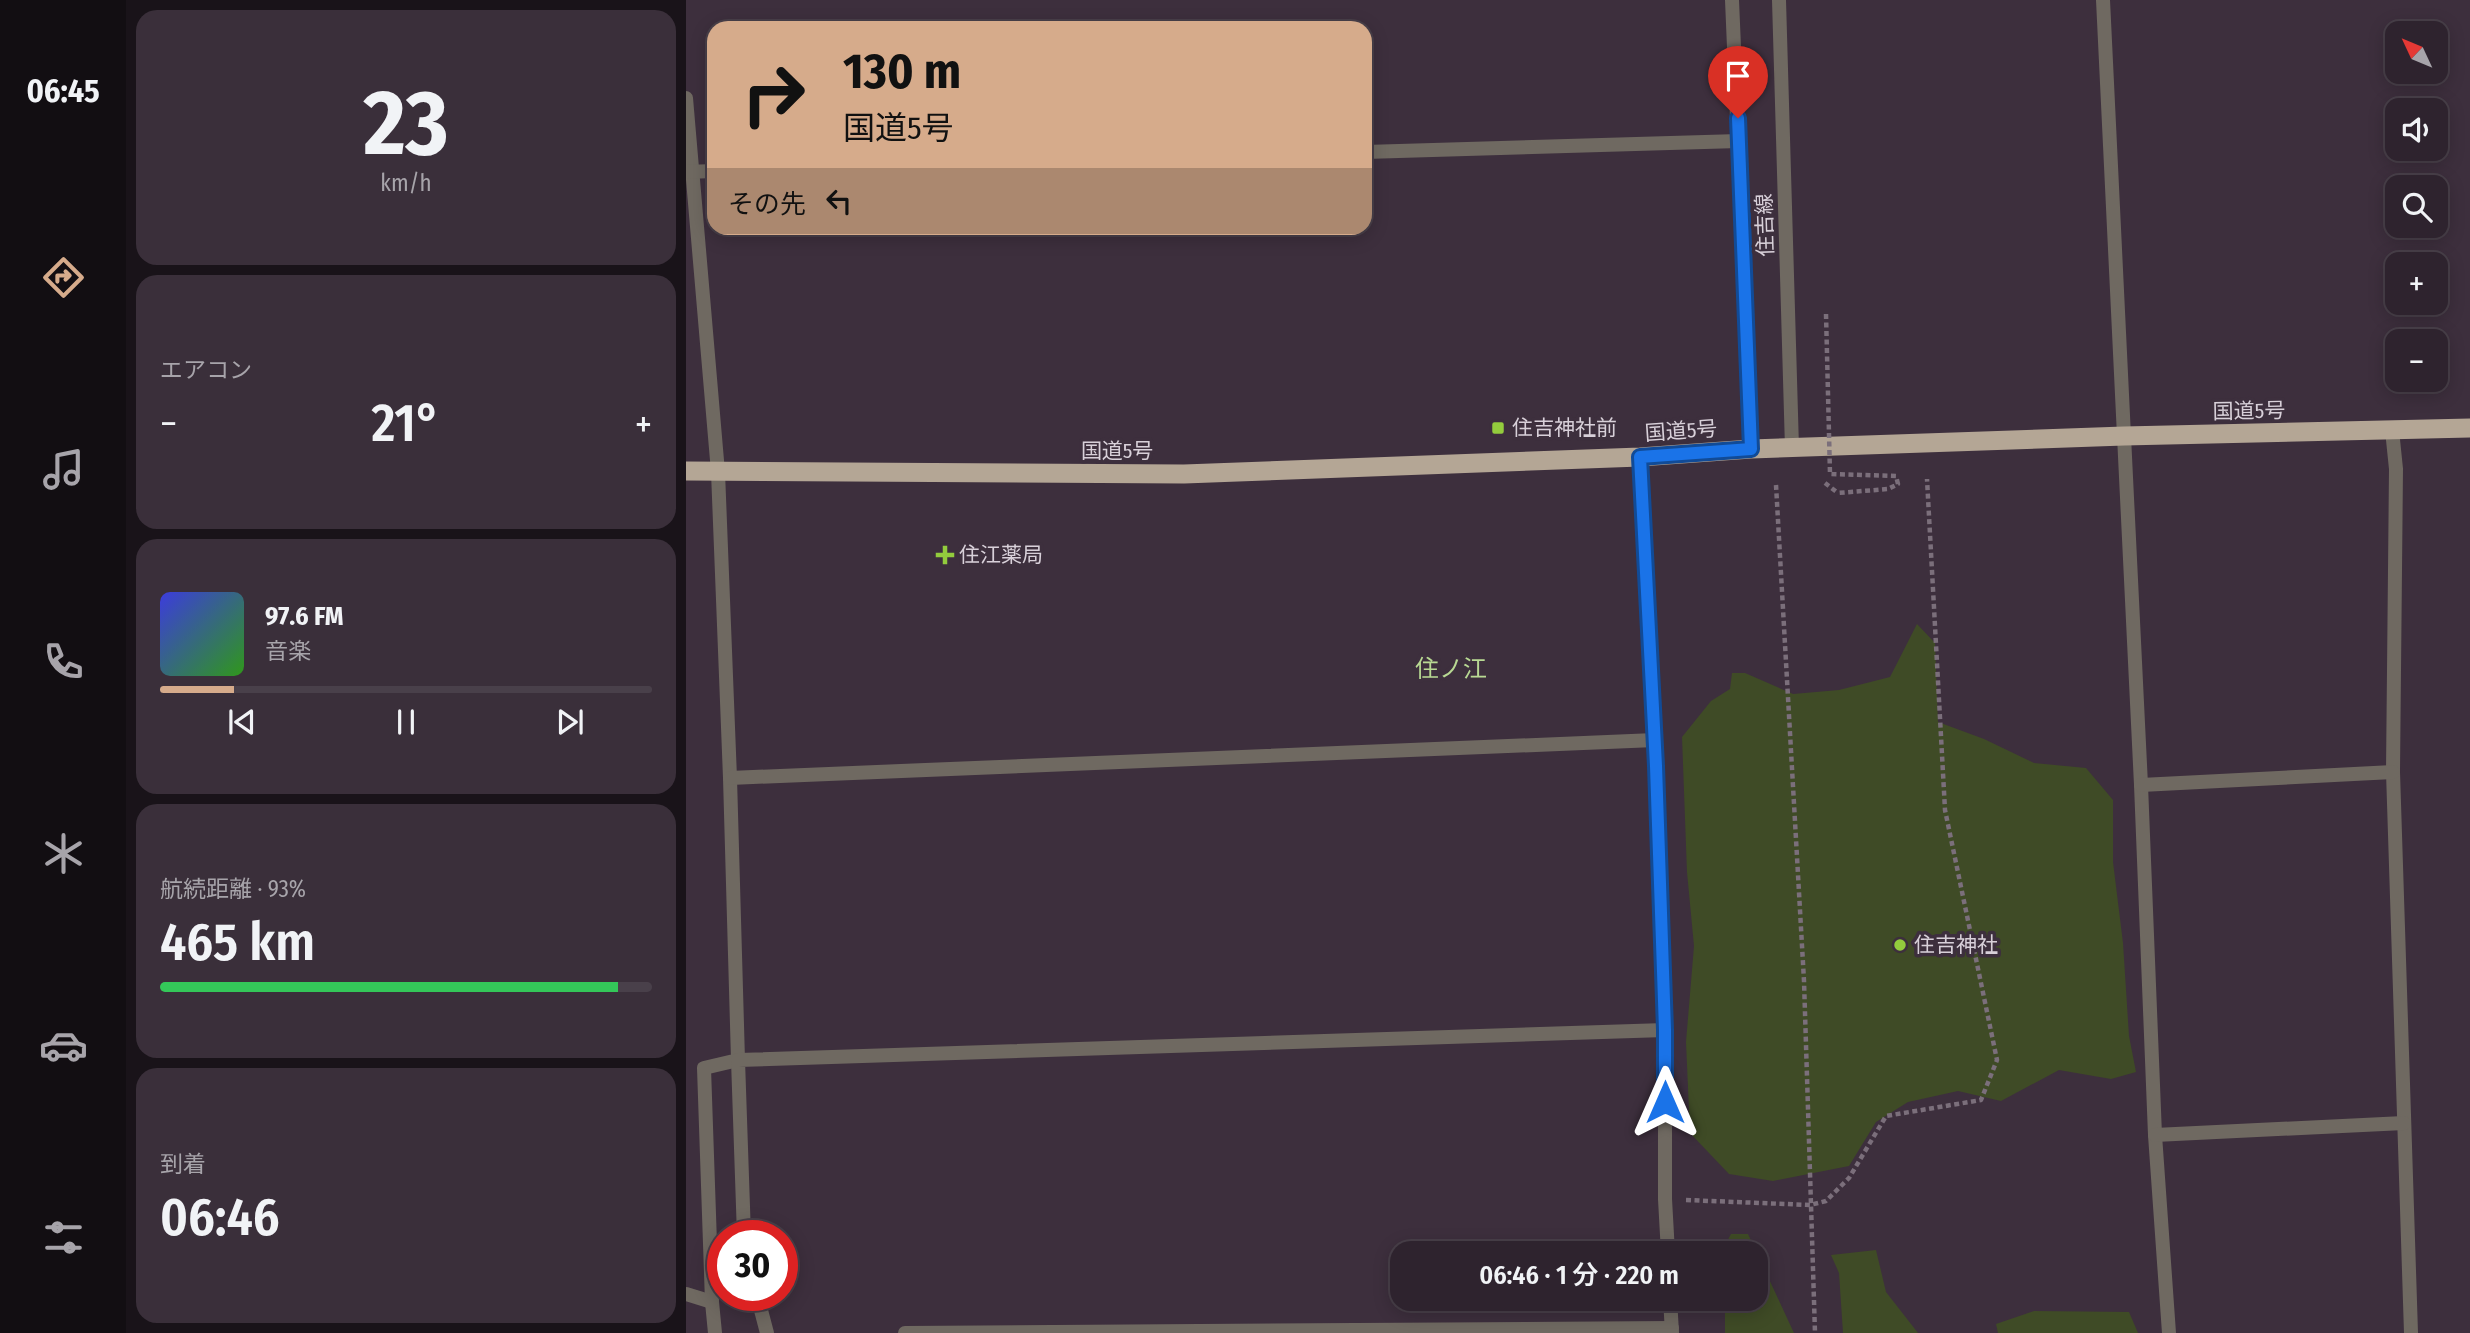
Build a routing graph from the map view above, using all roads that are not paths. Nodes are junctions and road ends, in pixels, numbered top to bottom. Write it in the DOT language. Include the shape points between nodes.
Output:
graph roads {
  1 [pos="1732,0"];
  2 [pos="1779,0"];
  3 [pos="2103,0"];
  4 [pos="686,98"];
  5 [pos="1739,141"];
  6 [pos="1372,152"];
  7 [pos="707,171"];
  8 [pos="689,172"];
  9 [pos="2470,428"];
  10 [pos="2392,430"];
  11 [pos="2124,436"];
  12 [pos="1793,448"];
  13 [pos="1751,449"];
  14 [pos="1640,457"];
  15 [pos="686,471"];
  16 [pos="718,472"];
  17 [pos="1655,740"];
  18 [pos="2393,772"];
  19 [pos="730,778"];
  20 [pos="2141,785"];
  21 [pos="1665,1030"];
  22 [pos="738,1060"];
  23 [pos="2404,1123"];
  24 [pos="2155,1135"];
  25 [pos="709,1220"];
  26 [pos="743,1220"];
  27 [pos="1667,1241"];
  28 [pos="686,1294"];
  29 [pos="707,1300"];
  30 [pos="713,1311"];
  31 [pos="761,1311"];
  32 [pos="1671,1311"];
  33 [pos="1672,1331"];
  34 [pos="715,1333"];
  35 [pos="767,1333"];
  36 [pos="905,1333"];
  37 [pos="2169,1333"];
  38 [pos="2411,1333"];
  1 -- 5 [label="street, 住吉線"];
  2 -- 12 [label="street, 住吉線"];
  3 -- 11 [label="street"];
  4 -- 8 [label="street"];
  5 -- 6 [label="street"];
  5 -- 13 [label="street, 住吉線"];
  7 -- 8 [label="street"];
  8 -- 16 [label="street"];
  9 -- 10 [label="highway, 国道5号"];
  10 -- 11 [label="highway, 国道5号"];
  10 -- 18 [label="street" via="2396,469"];
  11 -- 12 [label="highway, 国道5号"];
  11 -- 20 [label="street"];
  12 -- 13 [label="highway, 国道5号"];
  13 -- 14 [label="highway, 国道5号"];
  14 -- 16 [label="highway, 国道5号" via="1184,474"];
  14 -- 17 [label="street"];
  15 -- 16 [label="highway, 国道5号"];
  16 -- 19 [label="street"];
  17 -- 19 [label="street"];
  17 -- 21 [label="street"];
  18 -- 20 [label="street"];
  18 -- 23 [label="street"];
  19 -- 22 [label="street"];
  20 -- 24 [label="street"];
  21 -- 22 [label="street"];
  21 -- 27 [label="street"];
  22 -- 25 [label="street" via="704,1068"];
  22 -- 26 [label="street"];
  23 -- 24 [label="street"];
  23 -- 38 [label="street"];
  24 -- 37 [label="street"];
  28 -- 29 [label="street"];
  30 -- 34 [label="street"];
  31 -- 35 [label="street"];
  32 -- 33 [label="street"];
  33 -- 36 [label="street"];
}
